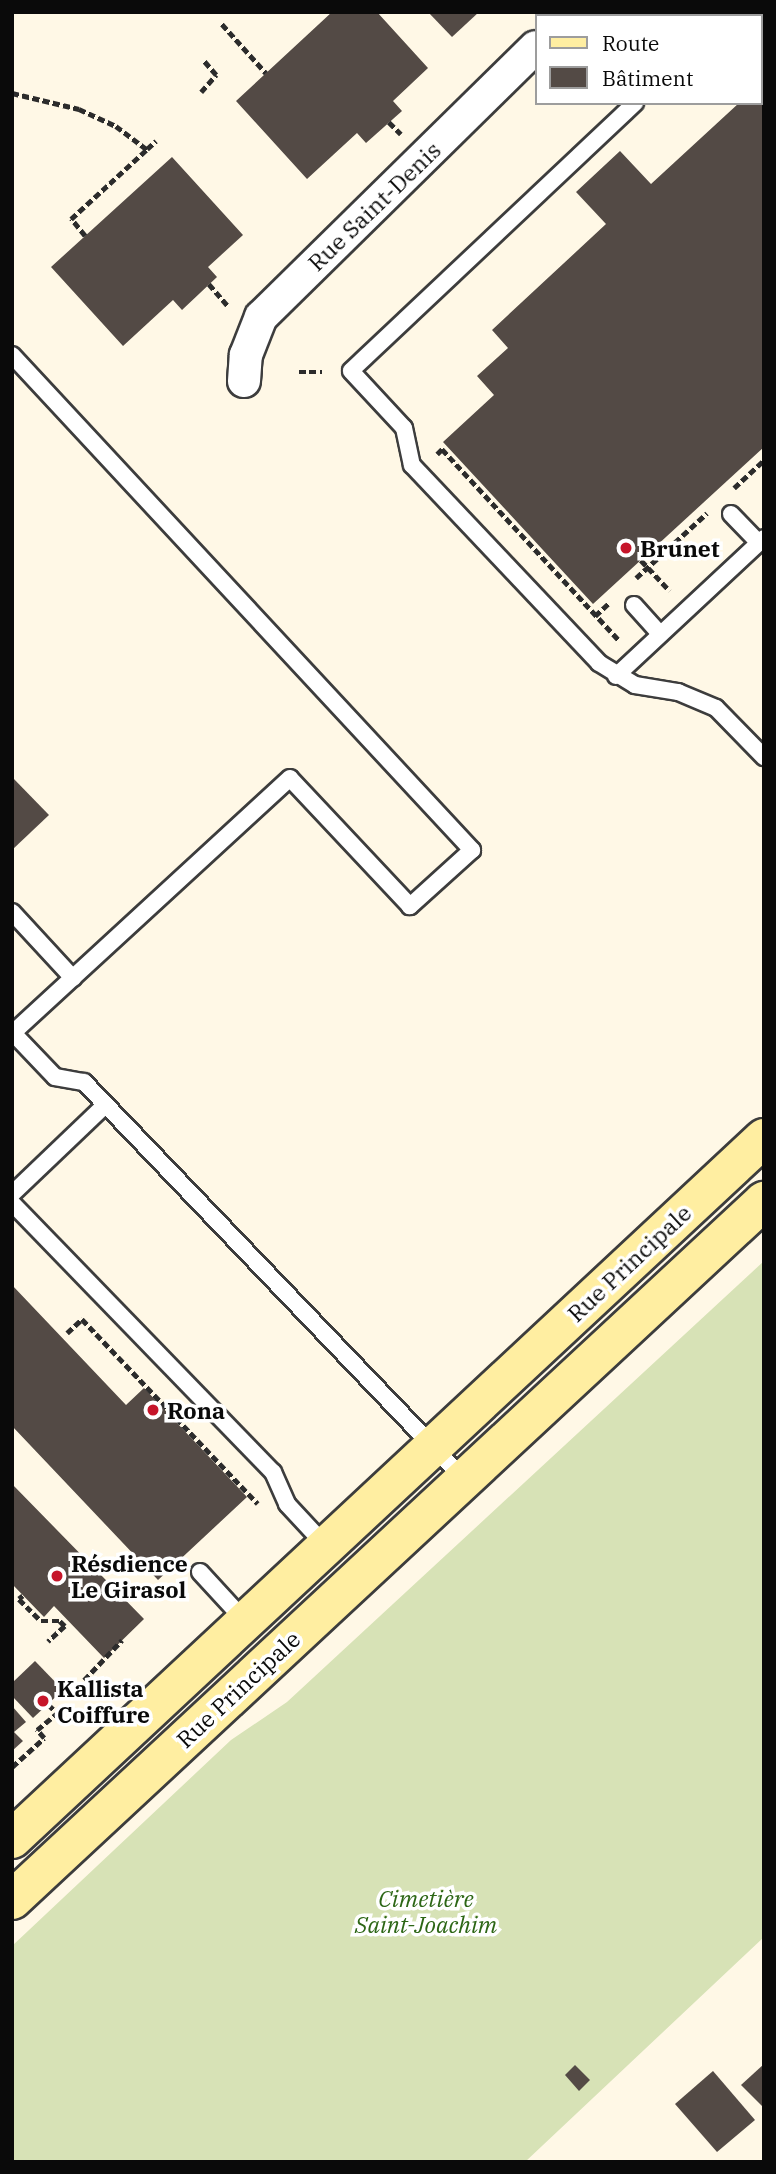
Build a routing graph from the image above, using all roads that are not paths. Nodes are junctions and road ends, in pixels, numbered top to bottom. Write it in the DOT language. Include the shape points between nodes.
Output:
graph roads {
  1 [pos="534,49"];
  2 [pos="633,105"];
  3 [pos="12,355"];
  4 [pos="244,381"];
  5 [pos="731,514"];
  6 [pos="761,540"];
  7 [pos="634,604"];
  8 [pos="660,634"];
  9 [pos="615,676"];
  10 [pos="764,757"];
  11 [pos="12,912"];
  12 [pos="73,978"];
  13 [pos="13,1033"];
  14 [pos="105,1105"];
  15 [pos="764,1138"];
  16 [pos="12,1194"];
  17 [pos="764,1201"];
  18 [pos="12,1203"];
  19 [pos="433,1446"];
  20 [pos="463,1478"];
  21 [pos="326,1546"];
  22 [pos="200,1572"];
  23 [pos="245,1621"];
  24 [pos="12,1839"];
  25 [pos="12,1900"];
  1 -- 4 [label="street, Rue Saint-Denis" via="261,317 246,355"];
  2 -- 9 [label="lane" via="351,371 404,428 412,465"];
  3 -- 12 [label="lane" via="472,850 410,906 290,778"];
  5 -- 6 [label="lane"];
  6 -- 8 [label="lane"];
  7 -- 8 [label="lane"];
  8 -- 9 [label="lane"];
  9 -- 10 [label="lane" via="635,685 678,692 716,708"];
  11 -- 12 [label="lane"];
  12 -- 13 [label="lane"];
  13 -- 14 [label="lane" via="55,1077 84,1082"];
  14 -- 16 [label="lane"];
  14 -- 19 [label="lane"];
  15 -- 19 [label="street, Rue Principale"];
  17 -- 20 [label="street, Rue Principale"];
  18 -- 21 [label="lane" via="273,1472 288,1504"];
  19 -- 20 [label="lane"];
  19 -- 21 [label="street, Rue Principale"];
  20 -- 25 [label="street, Rue Principale"];
  21 -- 23 [label="street, Rue Principale"];
  22 -- 23 [label="lane"];
  23 -- 24 [label="street, Rue Principale"];
}
